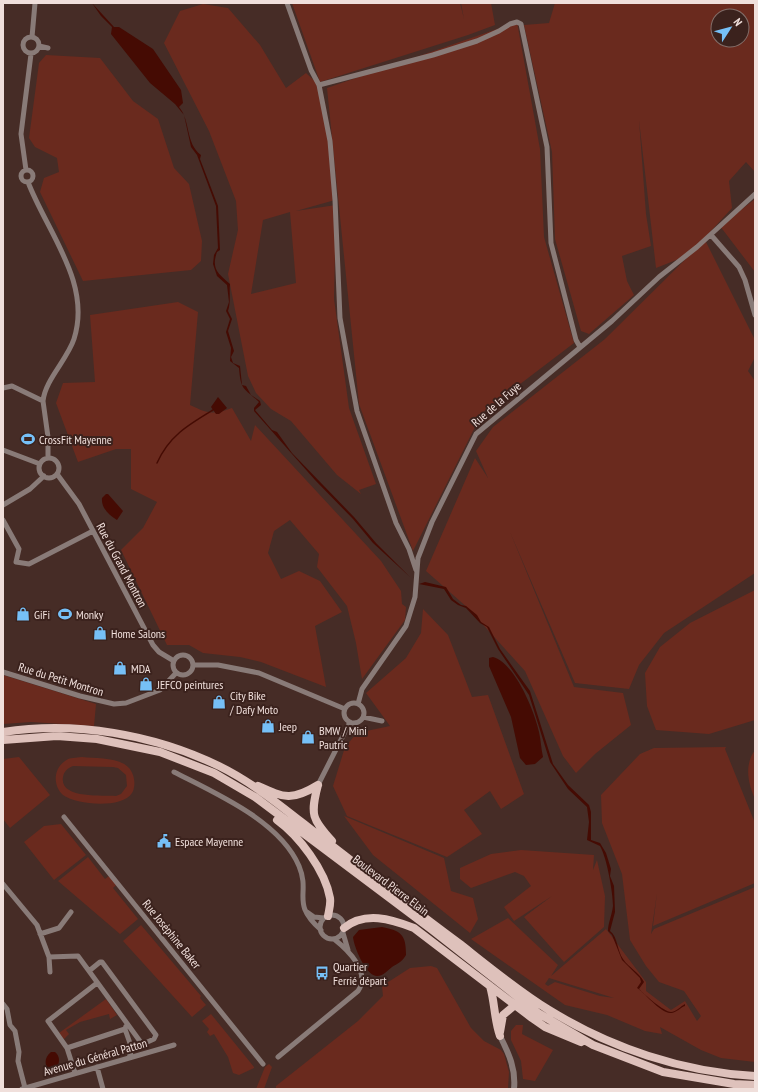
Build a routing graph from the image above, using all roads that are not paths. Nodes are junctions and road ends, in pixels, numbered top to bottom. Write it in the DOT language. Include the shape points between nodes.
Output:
graph roads {
  1 [pos="35,3"];
  2 [pos="287,3"];
  3 [pos="32,37"];
  4 [pos="39,46"];
  5 [pos="48,48"];
  6 [pos="30,54"];
  7 [pos="319,85"];
  8 [pos="26,170"];
  9 [pos="28,182"];
  10 [pos="755,194"];
  11 [pos="711,235"];
  12 [pos="755,315"];
  13 [pos="580,347"];
  14 [pos="3,388"];
  15 [pos="43,401"];
  16 [pos="3,450"];
  17 [pos="48,458"];
  18 [pos="40,464"];
  19 [pos="56,474"];
  20 [pos="44,476"];
  21 [pos="3,505"];
  22 [pos="3,520"];
  23 [pos="93,531"];
  24 [pos="416,573"];
  25 [pos="174,660"];
  26 [pos="194,665"];
  27 [pos="3,672"];
  28 [pos="176,673"];
  29 [pos="358,704"];
  30 [pos="345,709"];
  31 [pos="363,717"];
  32 [pos="382,721"];
  33 [pos="350,722"];
  34 [pos="3,728"];
  35 [pos="32,728"];
  36 [pos="3,732"];
  37 [pos="3,740"];
  38 [pos="204,769"];
  39 [pos="174,772"];
  40 [pos="232,773"];
  41 [pos="318,785"];
  42 [pos="64,817"];
  43 [pos="349,859"];
  44 [pos="3,884"];
  45 [pos="304,910"];
  46 [pos="71,912"];
  47 [pos="326,917"];
  48 [pos="321,930"];
  49 [pos="344,930"];
  50 [pos="40,934"];
  51 [pos="334,939"];
  52 [pos="349,953"];
  53 [pos="49,957"];
  54 [pos="89,971"];
  55 [pos="50,972"];
  56 [pos="98,983"];
  57 [pos="490,986"];
  58 [pos="3,1004"];
  59 [pos="515,1005"];
  60 [pos="126,1026"];
  61 [pos="500,1036"];
  62 [pos="142,1044"];
  63 [pos="174,1045"];
  64 [pos="593,1045"];
  65 [pos="67,1048"];
  66 [pos="132,1049"];
  67 [pos="278,1056"];
  68 [pos="128,1058"];
  69 [pos="263,1064"];
  70 [pos="97,1067"];
  71 [pos="75,1073"];
  72 [pos="755,1076"];
  73 [pos="755,1085"];
  74 [pos="23,1089"];
  75 [pos="103,1089"];
  76 [pos="514,1089"];
  1 -- 3 [label="street"];
  2 -- 7 [label="street"];
  3 -- 4 [label="street" via="37,39"];
  3 -- 6 [label="street" via="25,39 23,44 24,50"];
  4 -- 5 [label="street"];
  4 -- 6 [label="street" via="37,52"];
  6 -- 8 [label="street" via="21,134"];
  7 -- 13 [label="street" via="433,55 477,41 510,24 521,24 547,147 551,243"];
  7 -- 24 [label="street" via="330,141 336,200 340,318 357,411"];
  8 -- 9 [label="street" via="21,177 24,182"];
  8 -- 9 [label="street" via="31,171 34,176 32,181"];
  9 -- 15 [label="street" via="71,273 78,306 74,339 68,355 45,392"];
  10 -- 11 [label="street, Rue de la Fuye"];
  11 -- 12 [label="street" via="739,267"];
  11 -- 13 [label="street, Rue de la Fuye"];
  13 -- 24 [label="street, Rue de la Fuye" via="476,434 432,522 418,558"];
  14 -- 15 [label="street" via="12,386"];
  15 -- 17 [label="street"];
  16 -- 18 [label="street"];
  17 -- 18 [label="street"];
  17 -- 19 [label="street" via="57,462 59,468"];
  18 -- 20 [label="street" via="40,471"];
  19 -- 20 [label="street" via="52,477"];
  19 -- 23 [label="street, Rue du Grand Montron" via="79,504"];
  20 -- 21 [label="street" via="30,489"];
  22 -- 23 [label="street" via="19,549 16,562 29,564"];
  23 -- 25 [label="street, Rue du Grand Montron" via="153,645 159,652"];
  24 -- 29 [label="street, Rue de la Fuye" via="414,598 406,626 362,688"];
  25 -- 26 [label="street" via="185,655 191,658"];
  25 -- 28 [label="street" via="173,667"];
  26 -- 28 [label="street" via="188,675"];
  26 -- 30 [label="street" via="218,665 259,673"];
  27 -- 28 [label="street, Rue du Petit Montron" via="114,704 126,703 160,690"];
  29 -- 30 [label="street" via="352,703"];
  29 -- 31 [label="street" via="363,708"];
  30 -- 33 [label="street" via="345,715"];
  31 -- 32 [label="street"];
  31 -- 33 [label="street" via="359,721"];
  33 -- 41 [label="street"];
  34 -- 35 [label="main road"];
  35 -- 36 [label="main road, Boulevard Pierre Elain"];
  35 -- 40 [label="main road, Boulevard Pierre Elain" via="91,730 143,738 190,753"];
  37 -- 38 [label="main road, Boulevard Pierre Elain" via="57,736 97,739 160,752"];
  38 -- 47 [label="main road" via="261,808 296,837 322,875 330,899"];
  38 -- 64 [label="main road, Boulevard Pierre Elain" via="255,797 431,929 517,998"];
  39 -- 45 [label="street" via="238,806 267,827 286,846 299,866"];
  40 -- 41 [label="main road" via="288,797 303,794"];
  40 -- 43 [label="main road, Boulevard Pierre Elain" via="275,802"];
  41 -- 43 [label="main road" via="313,805 314,817 320,828"];
  42 -- 69 [label="street, Rue Joséphine Baker"];
  43 -- 72 [label="main road, Boulevard Pierre Elain" via="518,988 578,1027 629,1050 681,1066"];
  44 -- 50 [label="street" via="37,925"];
  45 -- 47 [label="street" via="314,917"];
  45 -- 48 [label="street"];
  46 -- 50 [label="street" via="59,928"];
  47 -- 48 [label="street" via="321,924"];
  47 -- 49 [label="street" via="334,916 340,919"];
  48 -- 51 [label="street" via="327,938"];
  49 -- 51 [label="street"];
  49 -- 52 [label="street"];
  49 -- 57 [label="main road" via="350,923 368,918 394,921 414,928"];
  50 -- 53 [label="street"];
  51 -- 52 [label="street"];
  52 -- 67 [label="street" via="362,975 362,986"];
  53 -- 54 [label="street" via="78,956"];
  53 -- 55 [label="street"];
  54 -- 56 [label="street"];
  54 -- 62 [label="street" via="102,962 156,1035 154,1039"];
  56 -- 60 [label="street"];
  56 -- 65 [label="street" via="48,1021"];
  57 -- 59 [label="main road"];
  57 -- 61 [label="main road" via="495,1022"];
  58 -- 74 [label="street" via="8,1009 10,1025 15,1031"];
  59 -- 61 [label="main road" via="503,1015"];
  59 -- 64 [label="main road" via="545,1027"];
  60 -- 62 [label="street"];
  60 -- 65 [label="street"];
  60 -- 66 [label="street"];
  61 -- 76 [label="street" via="510,1054"];
  62 -- 66 [label="street"];
  63 -- 68 [label="street, Avenue du Général Patton"];
  64 -- 73 [label="main road, Boulevard Pierre Elain" via="664,1072"];
  65 -- 71 [label="street"];
  66 -- 68 [label="street"];
  68 -- 70 [label="street, Avenue du Général Patton"];
  70 -- 71 [label="street, Avenue du Général Patton"];
  70 -- 75 [label="street"];
  71 -- 74 [label="street, Avenue du Général Patton"];
}
